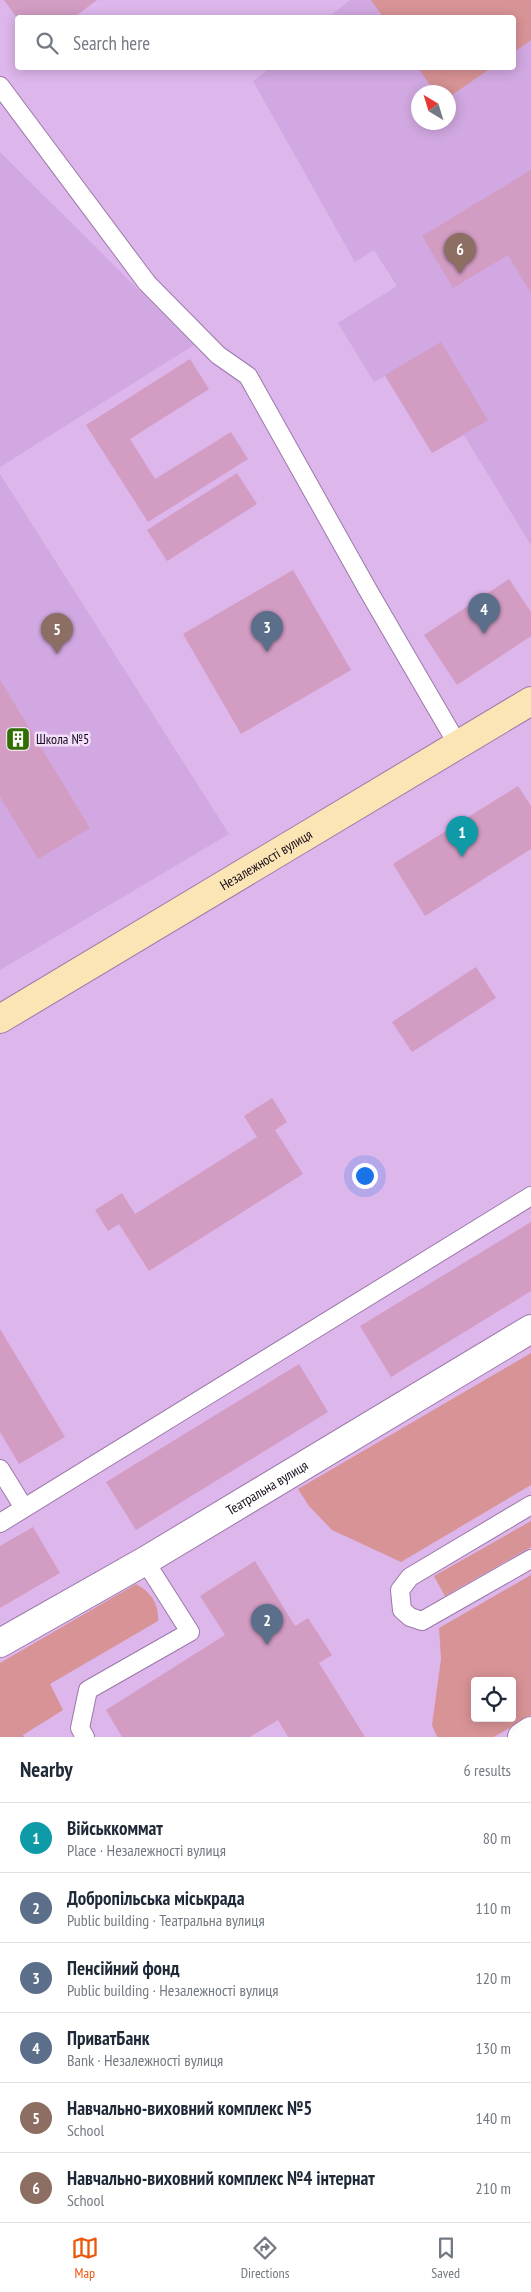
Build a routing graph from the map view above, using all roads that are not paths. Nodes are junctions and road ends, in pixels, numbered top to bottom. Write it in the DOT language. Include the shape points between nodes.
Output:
graph roads {
  1 [pos="0,86"];
  2 [pos="531,701"];
  3 [pos="458,745"];
  4 [pos="0,1019"];
  5 [pos="531,1196"];
  6 [pos="531,1329"];
  7 [pos="0,1469"];
  8 [pos="531,1505"];
  9 [pos="24,1508"];
  10 [pos="0,1523"];
  11 [pos="531,1559"];
  12 [pos="145,1561"];
  13 [pos="0,1644"];
  14 [pos="531,1732"];
  15 [pos="85,1737"];
  16 [pos="522,1737"];
  1 -- 3 [label="lane" via="147,282 218,355 248,376"];
  2 -- 3 [label="street, Незалежності вулиця"];
  3 -- 4 [label="street, Незалежності вулиця"];
  5 -- 9 [label="lane"];
  6 -- 12 [label="street, Театральна вулиця"];
  7 -- 9 [label="lane"];
  8 -- 11 [label="lane" via="410,1577 400,1590 402,1610 422,1622"];
  9 -- 10 [label="lane"];
  12 -- 13 [label="street, Театральна вулиця"];
  12 -- 15 [label="lane" via="190,1632 88,1690 80,1728"];
  14 -- 16 [label="street"];
}
